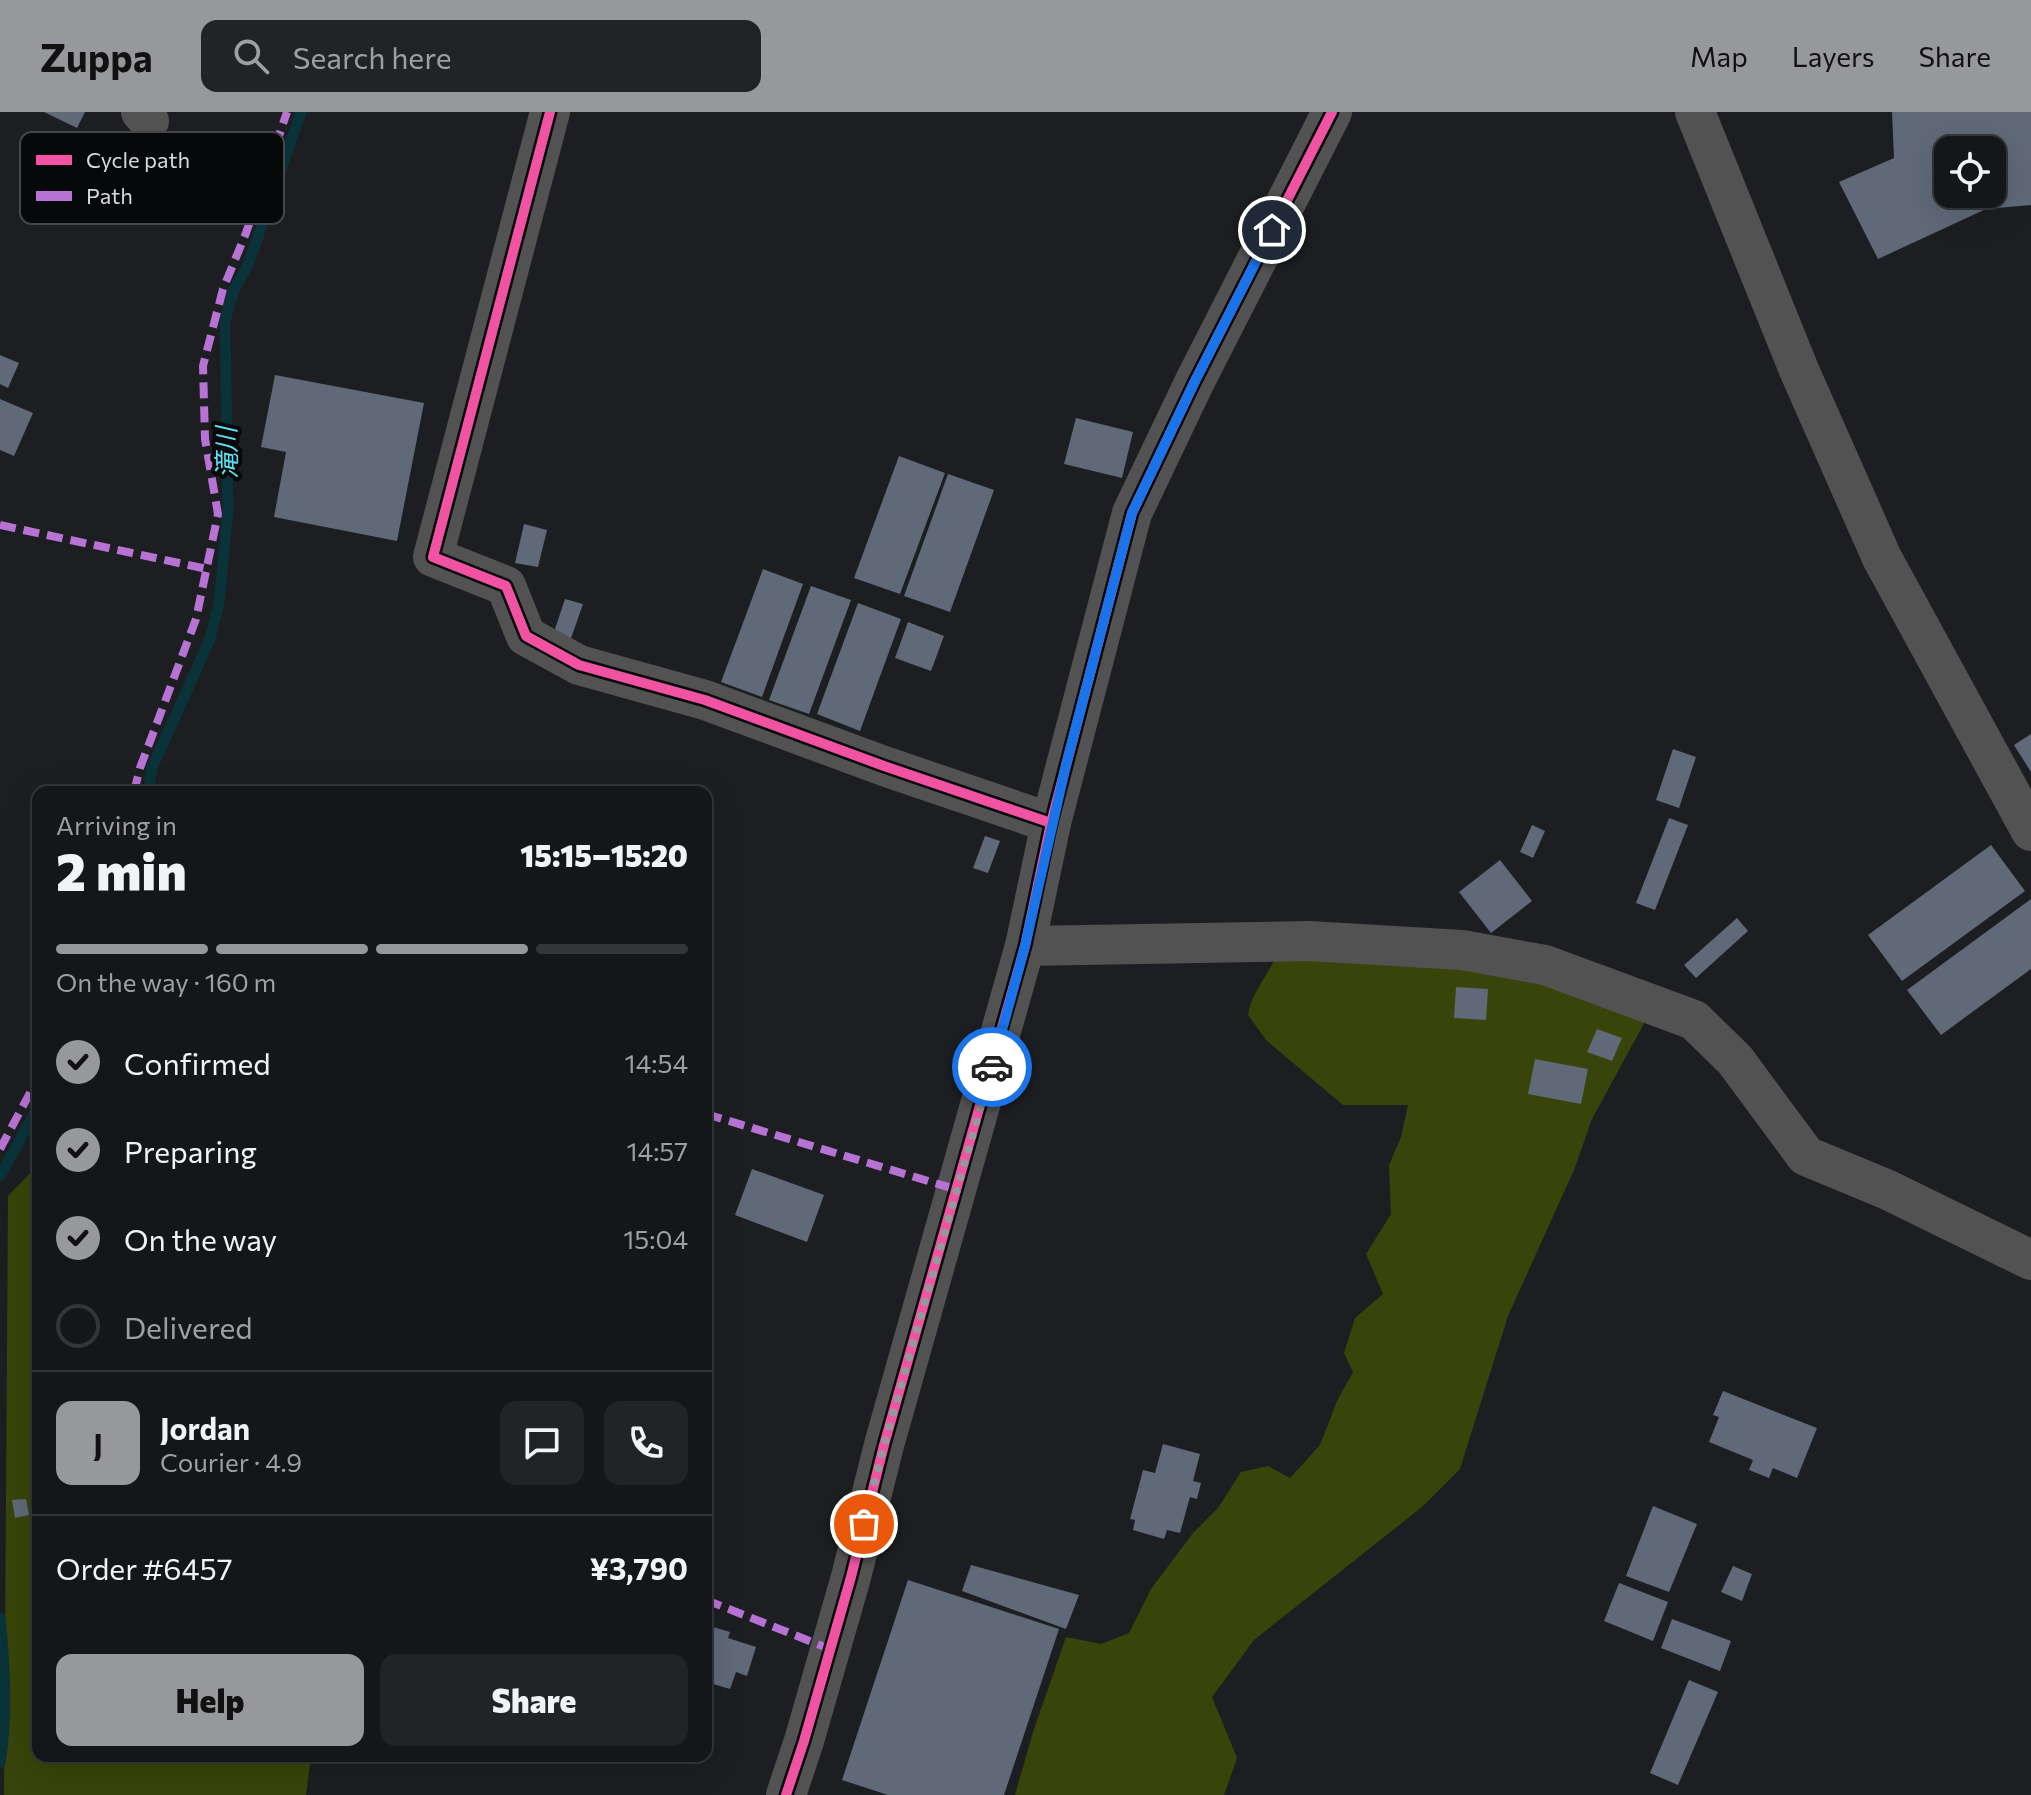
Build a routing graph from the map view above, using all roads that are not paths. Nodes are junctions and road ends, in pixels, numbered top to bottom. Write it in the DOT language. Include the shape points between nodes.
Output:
graph roads {
  1 [pos="550,112"];
  2 [pos="1332,112"];
  3 [pos="1695,112"];
  4 [pos="1051,823"];
  5 [pos="2031,831"];
  6 [pos="1025,946"];
  7 [pos="2031,1260"];
  8 [pos="786,1795"];
  1 -- 4 [label="street" via="433,557 506,586 526,636 579,665 705,700"];
  2 -- 4 [label="street" via="1132,513"];
  3 -- 5 [label="street" via="1882,558"];
  4 -- 6 [label="street"];
  6 -- 7 [label="street" via="1309,941 1462,950 1545,965 1694,1020 1735,1060 1806,1156"];
  6 -- 8 [label="street"];
}
